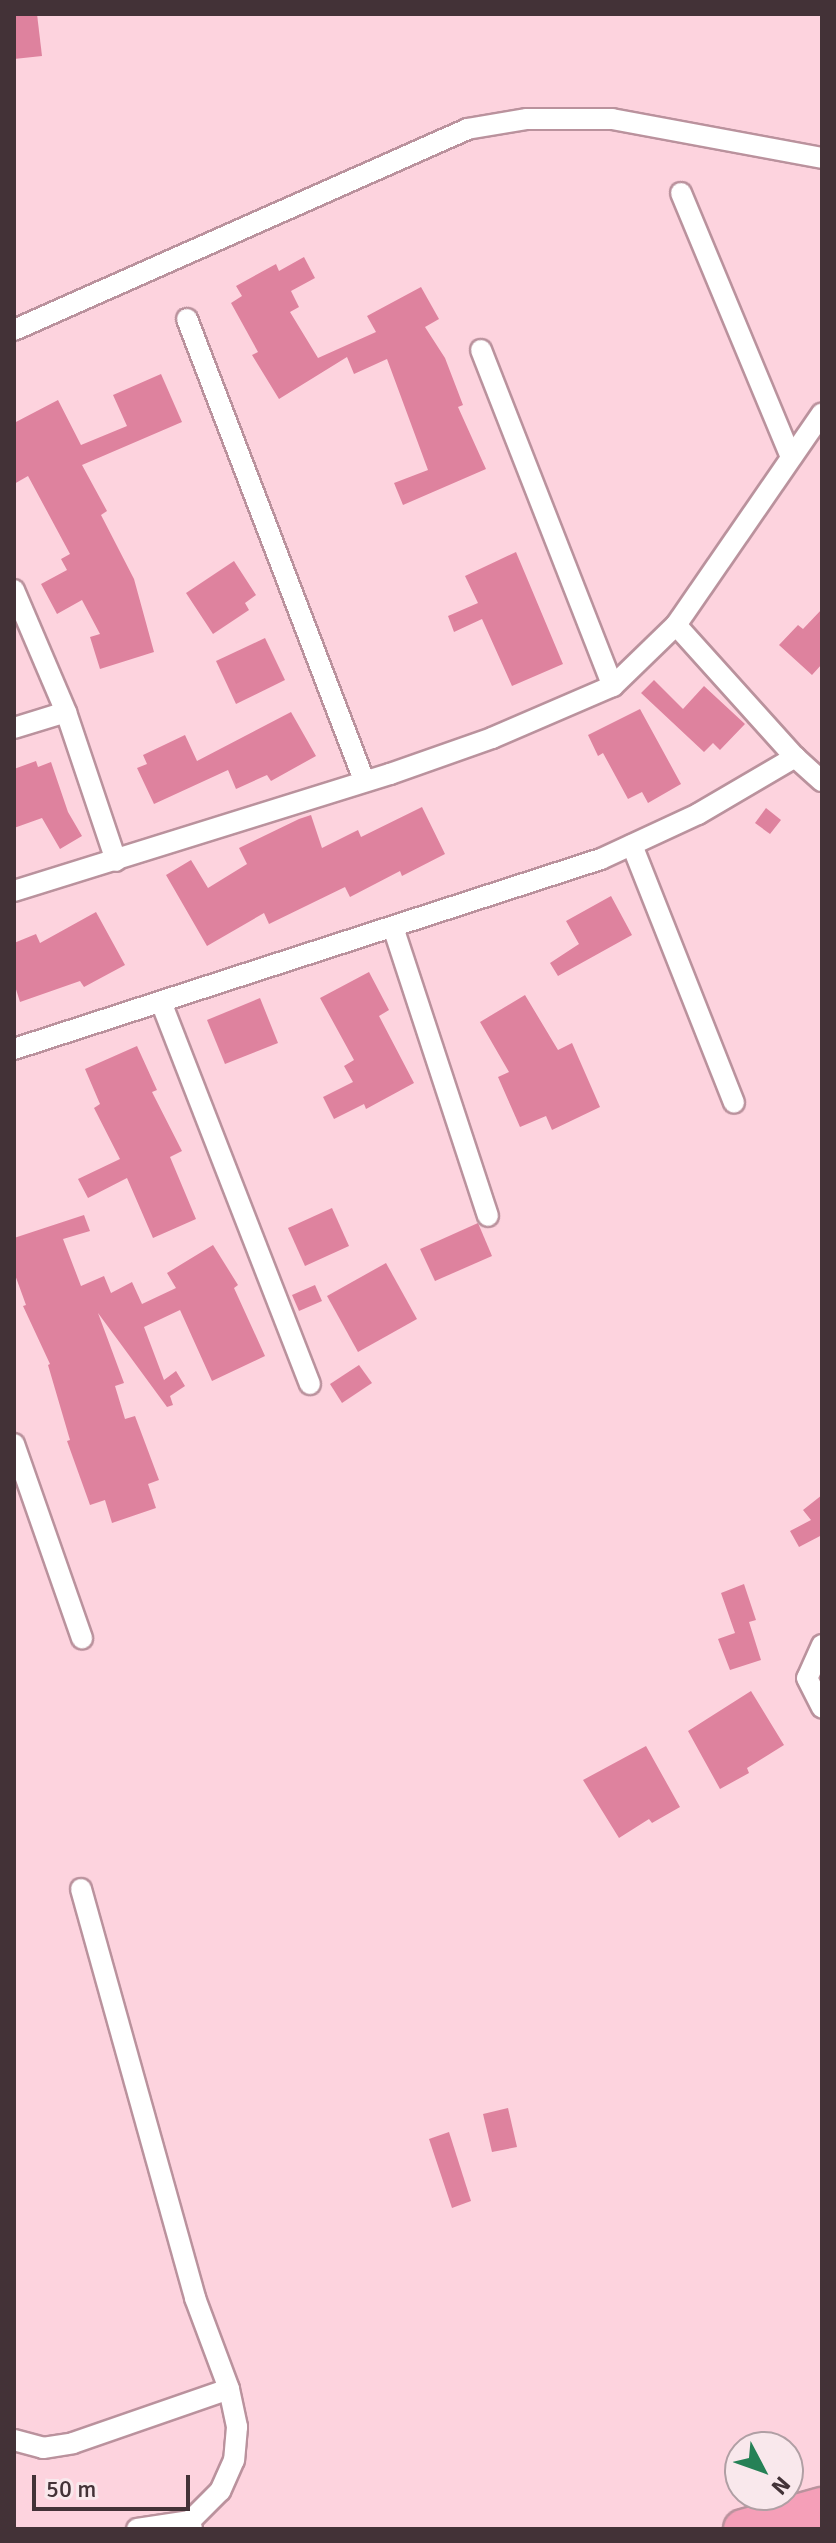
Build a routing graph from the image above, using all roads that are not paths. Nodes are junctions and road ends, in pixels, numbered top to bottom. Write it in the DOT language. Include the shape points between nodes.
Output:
graph roads {
  1 [pos="822,158"];
  2 [pos="681,193"];
  3 [pos="187,319"];
  4 [pos="14,330"];
  5 [pos="481,350"];
  6 [pos="822,413"];
  7 [pos="791,457"];
  8 [pos="14,590"];
  9 [pos="676,625"];
  10 [pos="613,686"];
  11 [pos="66,712"];
  12 [pos="14,728"];
  13 [pos="795,757"];
  14 [pos="364,781"];
  15 [pos="822,781"];
  16 [pos="632,845"];
  17 [pos="116,861"];
  18 [pos="14,891"];
  19 [pos="393,927"];
  20 [pos="161,1002"];
  21 [pos="14,1049"];
  22 [pos="734,1102"];
  23 [pos="488,1216"];
  24 [pos="310,1384"];
  25 [pos="14,1444"];
  26 [pos="82,1638"];
  27 [pos="822,1645"];
  28 [pos="822,1707"];
  29 [pos="81,1889"];
  30 [pos="229,2389"];
  31 [pos="14,2440"];
  32 [pos="822,2507"];
  33 [pos="191,2525"];
  34 [pos="137,2529"];
  35 [pos="743,2529"];
  1 -- 4 [label="street" via="612,119 527,119 467,129"];
  2 -- 7 [label="street"];
  3 -- 14 [label="street"];
  5 -- 10 [label="street"];
  6 -- 7 [label="street"];
  7 -- 9 [label="street"];
  8 -- 11 [label="street"];
  9 -- 10 [label="street"];
  9 -- 13 [label="street"];
  10 -- 14 [label="street" via="492,738"];
  11 -- 12 [label="street"];
  11 -- 17 [label="street"];
  13 -- 15 [label="street"];
  13 -- 16 [label="street" via="698,814"];
  14 -- 17 [label="street"];
  16 -- 19 [label="street"];
  16 -- 22 [label="street"];
  17 -- 18 [label="street"];
  19 -- 20 [label="street"];
  19 -- 23 [label="street"];
  20 -- 21 [label="street"];
  20 -- 24 [label="street"];
  25 -- 26 [label="street"];
  27 -- 28 [label="street" via="807,1678"];
  29 -- 30 [label="street" via="195,2298"];
  30 -- 31 [label="street" via="73,2443 43,2448"];
  30 -- 33 [label="street" via="237,2427 234,2460 220,2491"];
  32 -- 35 [label="highway"];
  33 -- 34 [label="street"];
}
